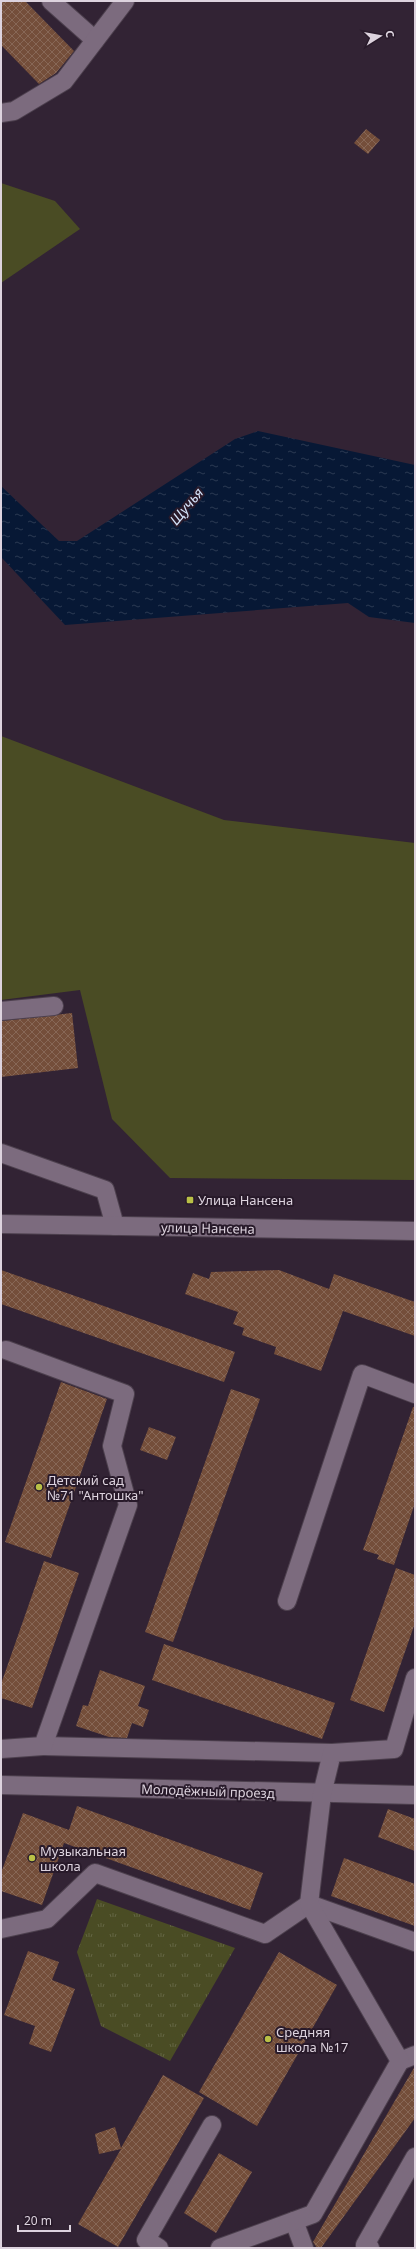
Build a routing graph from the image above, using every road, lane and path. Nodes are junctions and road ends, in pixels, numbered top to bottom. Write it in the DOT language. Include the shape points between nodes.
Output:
graph roads {
  1 [pos="51,1"];
  2 [pos="125,1"];
  3 [pos="95,40"];
  4 [pos="1,113"];
  5 [pos="54,1006"];
  6 [pos="1,1011"];
  7 [pos="1,1153"];
  8 [pos="1,1224"];
  9 [pos="115,1226"];
  10 [pos="415,1231"];
  11 [pos="6,1350"];
  12 [pos="415,1394"];
  13 [pos="287,1602"];
  14 [pos="415,1678"];
  15 [pos="410,1713"];
  16 [pos="43,1746"];
  17 [pos="1,1749"];
  18 [pos="332,1753"];
  19 [pos="1,1785"];
  20 [pos="322,1794"];
  21 [pos="415,1795"];
  22 [pos="309,1904"];
  23 [pos="1,1929"];
  24 [pos="415,1942"];
  25 [pos="407,2058"];
  26 [pos="212,2125"];
  27 [pos="415,2157"];
  28 [pos="294,2220"];
  29 [pos="159,2248"];
  30 [pos="220,2248"];
  31 [pos="304,2248"];
  32 [pos="370,2248"];
  1 -- 3 [label="street"];
  2 -- 3 [label="street"];
  3 -- 4 [label="street" via="64,81 14,111"];
  5 -- 6 [label="street"];
  7 -- 9 [label="street" via="105,1190"];
  8 -- 9 [label="street, улица Нансена"];
  9 -- 10 [label="street, улица Нансена"];
  11 -- 16 [label="street" via="125,1394 112,1446 128,1505"];
  12 -- 13 [label="street" via="362,1374"];
  14 -- 15 [label="street"];
  15 -- 18 [label="street" via="394,1750"];
  16 -- 17 [label="street"];
  16 -- 18 [label="street"];
  18 -- 20 [label="street"];
  19 -- 20 [label="street, Молодёжный проезд"];
  20 -- 21 [label="street, Молодёжный проезд"];
  20 -- 22 [label="street"];
  22 -- 23 [label="street" via="265,1934 95,1873 47,1919"];
  22 -- 24 [label="street"];
  22 -- 25 [label="street"];
  25 -- 28 [label="street" via="313,2214"];
  26 -- 29 [label="street" via="146,2240"];
  27 -- 32 [label="street" via="365,2245"];
  28 -- 30 [label="street"];
  28 -- 31 [label="street"];
}
